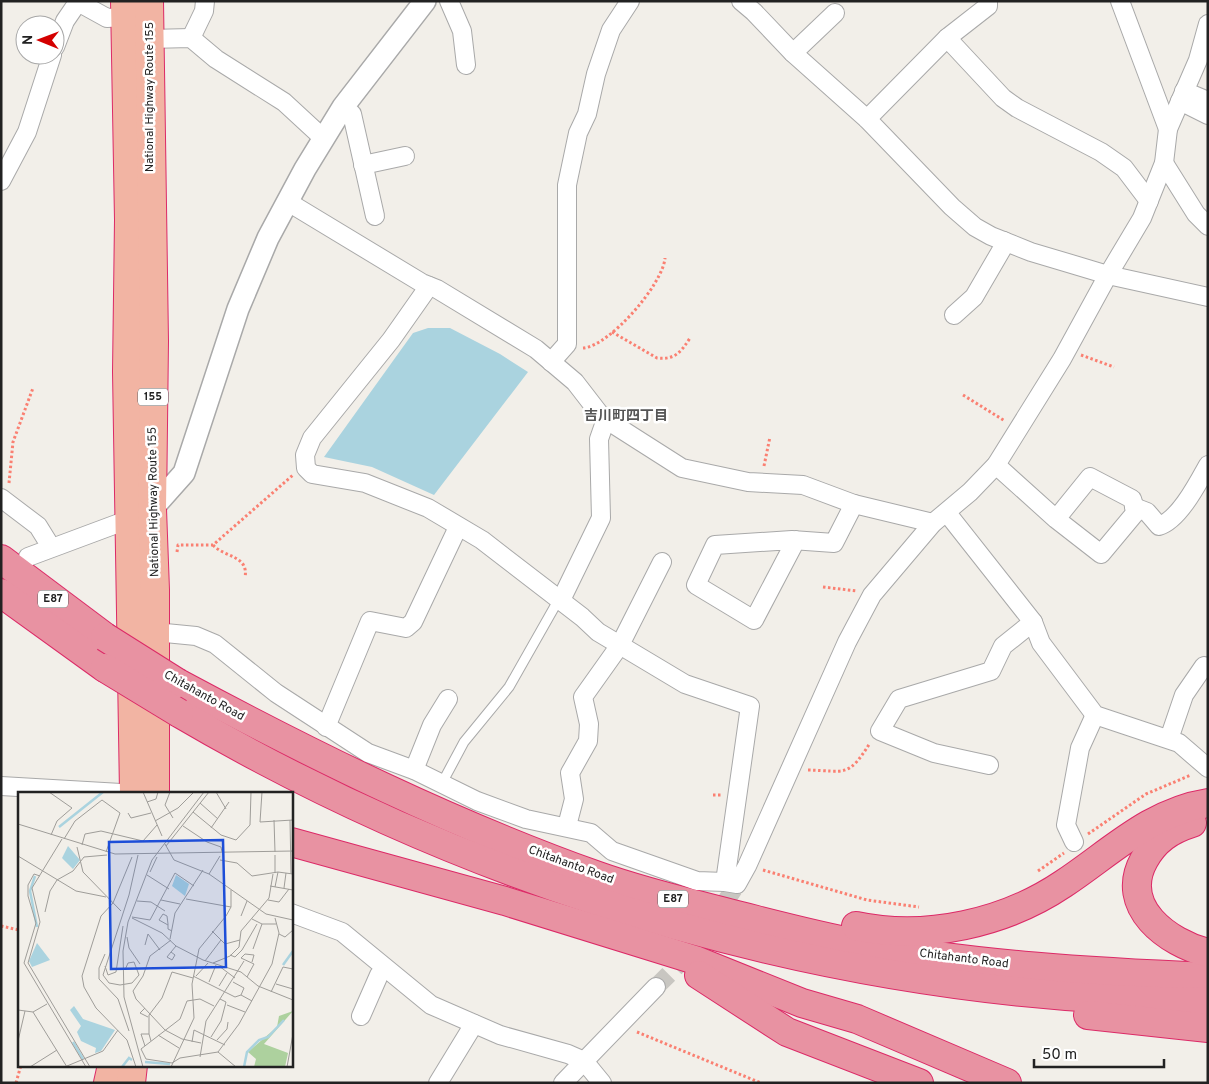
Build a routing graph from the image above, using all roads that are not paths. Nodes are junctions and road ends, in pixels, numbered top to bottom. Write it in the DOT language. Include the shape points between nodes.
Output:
graph roads {
  1 [pos="149,1"];
  2 [pos="205,1"];
  3 [pos="425,1"];
  4 [pos="449,1"];
  5 [pos="630,1"];
  6 [pos="741,1"];
  7 [pos="988,1"];
  8 [pos="1120,1"];
  9 [pos="125,9"];
  10 [pos="836,13"];
  11 [pos="65,21"];
  12 [pos="1208,24"];
  13 [pos="191,38"];
  14 [pos="946,38"];
  15 [pos="149,39"];
  16 [pos="793,53"];
  17 [pos="1203,60"];
  18 [pos="49,65"];
  19 [pos="466,65"];
  20 [pos="1182,96"];
  21 [pos="1208,101"];
  22 [pos="343,107"];
  23 [pos="1208,116"];
  24 [pos="868,120"];
  25 [pos="1168,129"];
  26 [pos="323,138"];
  27 [pos="405,156"];
  28 [pos="1164,163"];
  29 [pos="363,165"];
  30 [pos="1,181"];
  31 [pos="1149,201"];
  32 [pos="288,202"];
  33 [pos="375,216"];
  34 [pos="1208,226"];
  35 [pos="1004,241"];
  36 [pos="1108,275"];
  37 [pos="429,286"];
  38 [pos="1208,297"];
  39 [pos="954,315"];
  40 [pos="551,362"];
  41 [pos="606,419"];
  42 [pos="996,464"];
  43 [pos="1208,465"];
  44 [pos="2,498"];
  45 [pos="854,504"];
  46 [pos="1134,507"];
  47 [pos="141,514"];
  48 [pos="940,518"];
  49 [pos="1056,519"];
  50 [pos="458,527"];
  51 [pos="796,540"];
  52 [pos="52,547"];
  53 [pos="14,558"];
  54 [pos="662,562"];
  55 [pos="1,593"];
  56 [pos="560,600"];
  57 [pos="1033,622"];
  58 [pos="155,632"];
  59 [pos="620,645"];
  60 [pos="1204,666"];
  61 [pos="448,699"];
  62 [pos="1095,715"];
  63 [pos="326,727"];
  64 [pos="1169,739"];
  65 [pos="989,764"];
  66 [pos="1208,768"];
  67 [pos="414,770"];
  68 [pos="1,786"];
  69 [pos="441,786"];
  70 [pos="104,792"];
  71 [pos="134,792"];
  72 [pos="155,792"];
  73 [pos="1208,803"];
  74 [pos="1208,819"];
  75 [pos="567,826"];
  76 [pos="292,842"];
  77 [pos="1074,842"];
  78 [pos="292,856"];
  79 [pos="725,882"];
  80 [pos="676,900"];
  81 [pos="292,913"];
  82 [pos="731,941"];
  83 [pos="1208,953"];
  84 [pos="385,968"];
  85 [pos="1208,977"];
  86 [pos="656,987"];
  87 [pos="1208,1002"];
  88 [pos="361,1016"];
  89 [pos="474,1024"];
  90 [pos="1208,1028"];
  91 [pos="584,1061"];
  92 [pos="112,1066"];
  93 [pos="133,1066"];
  94 [pos="108,1083"];
  95 [pos="130,1083"];
  96 [pos="438,1083"];
  97 [pos="563,1083"];
  98 [pos="602,1083"];
  99 [pos="919,1083"];
  100 [pos="1007,1083"];
  1 -- 15 [label="highway, National Highway Route 155 / 155"];
  2 -- 13 [label="street" via="204,11"];
  3 -- 22 [label="street"];
  4 -- 19 [label="street" via="462,31"];
  5 -- 40 [label="street" via="612,30 578,134 567,185 568,344"];
  6 -- 16 [label="street"];
  7 -- 14 [label="street" via="988,6"];
  8 -- 25 [label="street"];
  9 -- 11 [label="street" via="107,18 78,2"];
  9 -- 47 [label="highway, National Highway Route 155 / 155" via="129,220 127,372"];
  10 -- 16 [label="street"];
  12 -- 17 [label="street"];
  13 -- 15 [label="street"];
  13 -- 26 [label="street" via="216,59 284,102"];
  14 -- 24 [label="street"];
  14 -- 31 [label="street" via="1003,98 1124,168"];
  15 -- 47 [label="highway, National Highway Route 155 / 155" via="154,341"];
  16 -- 24 [label="street"];
  17 -- 20 [label="street"];
  18 -- 30 [label="street" via="26,132"];
  20 -- 21 [label="street"];
  20 -- 23 [label="street"];
  20 -- 25 [label="street"];
  22 -- 26 [label="street"];
  22 -- 29 [label="street" via="352,114"];
  24 -- 35 [label="street" via="952,207 975,227"];
  25 -- 28 [label="street"];
  26 -- 32 [label="street"];
  27 -- 29 [label="street"];
  28 -- 31 [label="street"];
  28 -- 34 [label="street" via="1196,214"];
  29 -- 33 [label="street"];
  31 -- 36 [label="street"];
  32 -- 37 [label="street"];
  32 -- 47 [label="street" via="268,238 238,308 184,473"];
  35 -- 36 [label="street"];
  35 -- 39 [label="street" via="974,296"];
  36 -- 38 [label="street"];
  36 -- 42 [label="street" via="1068,349"];
  37 -- 40 [label="street" via="494,322"];
  37 -- 50 [label="street" via="312,438 305,455 306,466 312,474 365,483 428,508"];
  40 -- 41 [label="street" via="575,382"];
  41 -- 45 [label="street" via="682,468 760,483 803,486"];
  41 -- 56 [label="street" via="599,440 601,518"];
  42 -- 48 [label="street"];
  42 -- 49 [label="street"];
  43 -- 46 [label="street" via="1190,497 1165,524 1158,526 1147,512"];
  44 -- 52 [label="street" via="38,526"];
  45 -- 48 [label="street"];
  45 -- 51 [label="street" via="834,543"];
  46 -- 49 [label="street" via="1132,499 1090,477"];
  46 -- 49 [label="street" via="1136,512 1101,554"];
  47 -- 52 [label="street"];
  47 -- 58 [label="highway, National Highway Route 155 / 155"];
  47 -- 71 [label="highway, National Highway Route 155 / 155"];
  48 -- 57 [label="street"];
  48 -- 79 [label="street" via="872,595 847,642 747,866 736,884"];
  50 -- 56 [label="street" via="482,540"];
  50 -- 63 [label="street" via="410,626 370,621"];
  51 -- 51 [label="street" via="715,545 696,585 754,620"];
  52 -- 53 [label="street"];
  53 -- 80 [label="highway, Chitahanto Road / E87, bridge" via="105,637 178,683 301,749 489,834 600,877"];
  54 -- 59 [label="street"];
  55 -- 82 [label="highway, Chitahanto Road / E87, bridge" via="105,668 226,741 298,778 483,860 589,899"];
  56 -- 59 [label="street" via="598,632"];
  56 -- 69 [label="lane" via="509,687 464,742"];
  57 -- 62 [label="street" via="1041,643"];
  57 -- 65 [label="street" via="1003,646 991,671 899,699 880,731 934,753"];
  58 -- 63 [label="street" via="196,636 215,644 276,693"];
  58 -- 72 [label="highway, National Highway Route 155 / 155"];
  59 -- 75 [label="street" via="583,697 589,724 588,741 570,773 574,799"];
  59 -- 79 [label="street" via="685,684 750,706"];
  60 -- 64 [label="street" via="1184,695"];
  61 -- 67 [label="street" via="432,726"];
  62 -- 64 [label="street"];
  62 -- 77 [label="street" via="1080,748 1066,825"];
  63 -- 67 [label="street" via="368,753"];
  64 -- 66 [label="street" via="1179,743"];
  67 -- 69 [label="street"];
  68 -- 70 [label="street"];
  69 -- 75 [label="street" via="526,819"];
  73 -- 80 [label="highway" via="1186,808 1144,826 1037,900 1009,913 950,928 867,928 713,895"];
  74 -- 83 [label="highway" via="1164,835 1151,848 1138,878 1141,905 1155,926 1182,944"];
  75 -- 79 [label="street" via="591,833 612,851 697,881"];
  76 -- 100 [label="highway" via="505,900 695,960 802,1003 857,1019"];
  78 -- 99 [label="highway" via="696,973 787,1032"];
  80 -- 85 [label="highway, Chitahanto Road / E87" via="860,944 954,958 1042,968"];
  81 -- 84 [label="street" via="342,932"];
  82 -- 87 [label="highway, Chitahanto Road / E87" via="822,961 986,987 1102,999"];
  82 -- 90 [label="highway" via="793,968 942,998"];
  84 -- 88 [label="street"];
  84 -- 89 [label="street" via="431,1005"];
  86 -- 91 [label="street"];
  89 -- 91 [label="street"];
  89 -- 96 [label="street"];
  91 -- 97 [label="street"];
  91 -- 98 [label="street"];
  92 -- 94 [label="highway"];
  93 -- 95 [label="highway"];
}
